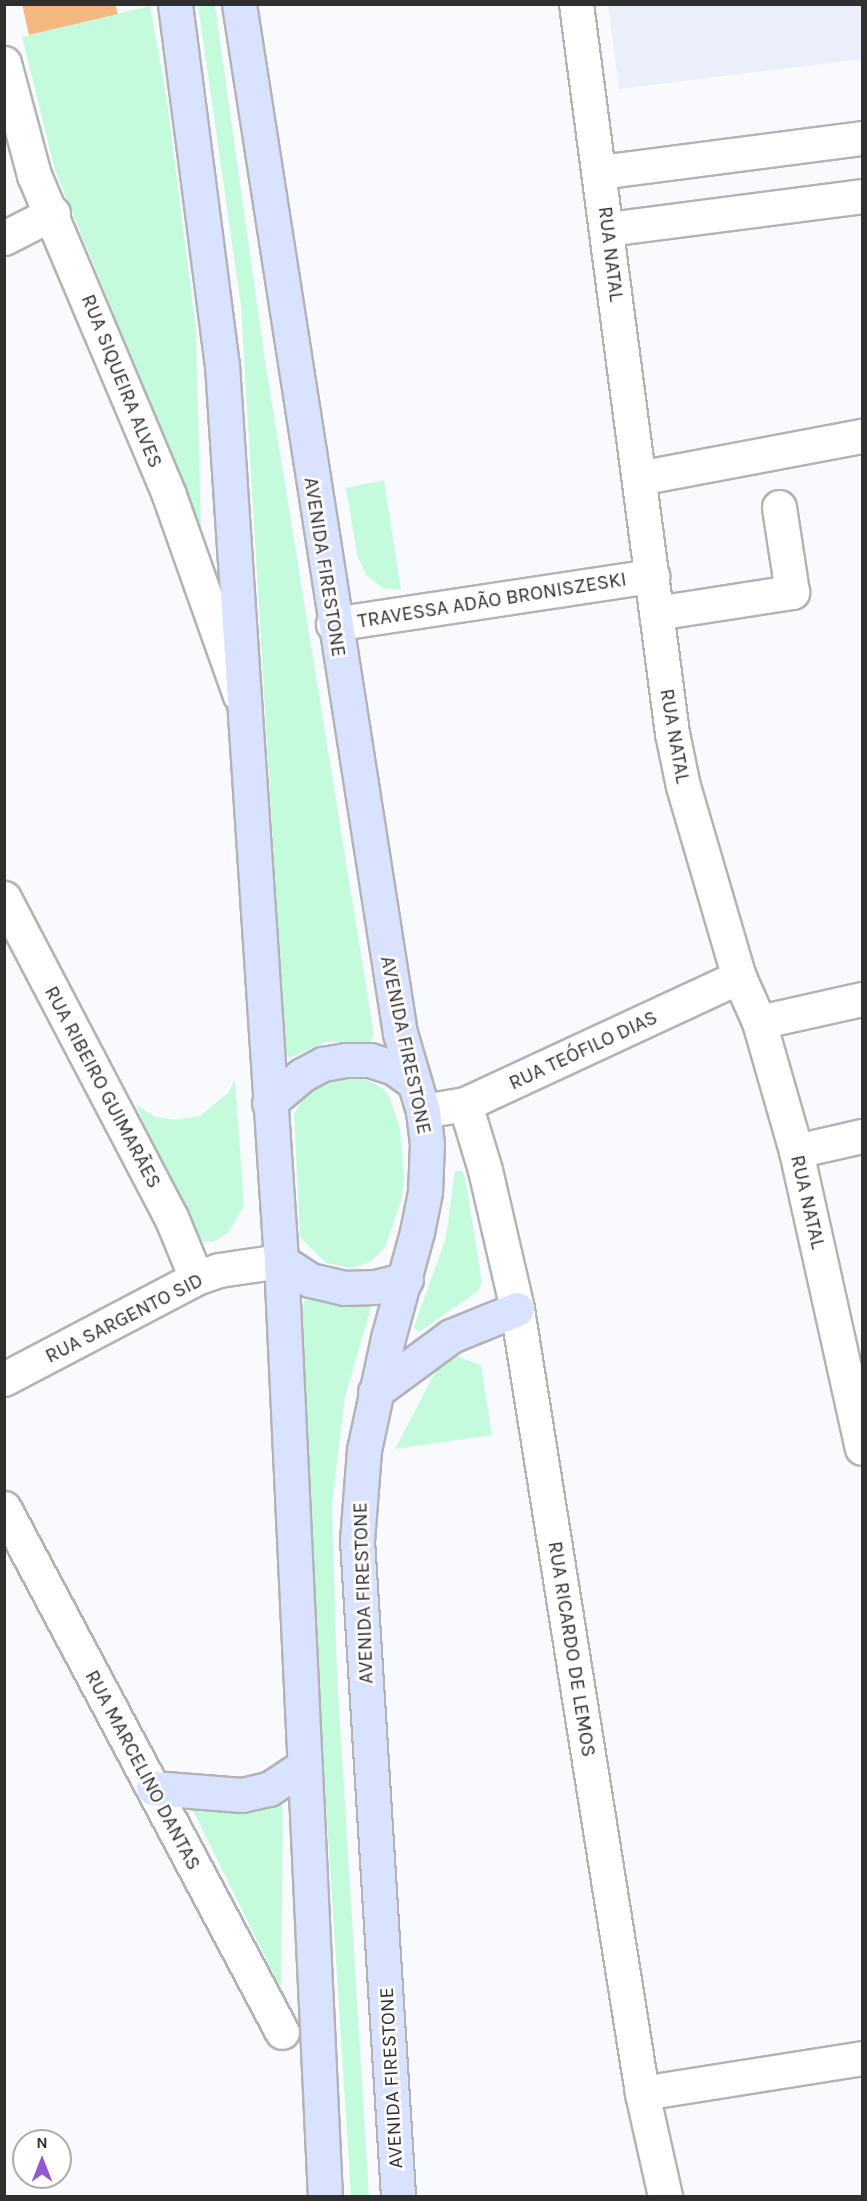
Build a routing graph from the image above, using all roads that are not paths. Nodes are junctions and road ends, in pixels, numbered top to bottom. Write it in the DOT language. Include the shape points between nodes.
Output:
graph roads {
  1 [pos="176,4"];
  2 [pos="239,4"];
  3 [pos="576,4"];
  4 [pos="4,63"];
  5 [pos="862,138"];
  6 [pos="600,172"];
  7 [pos="862,196"];
  8 [pos="53,213"];
  9 [pos="608,229"];
  10 [pos="4,238"];
  11 [pos="862,436"];
  12 [pos="639,478"];
  13 [pos="779,507"];
  14 [pos="652,576"];
  15 [pos="656,613"];
  16 [pos="333,624"];
  17 [pos="241,700"];
  18 [pos="4,898"];
  19 [pos="739,977"];
  20 [pos="862,999"];
  21 [pos="759,1022"];
  22 [pos="418,1097"];
  23 [pos="269,1102"];
  24 [pos="465,1104"];
  25 [pos="862,1136"];
  26 [pos="796,1151"];
  27 [pos="281,1261"];
  28 [pos="196,1278"];
  29 [pos="406,1280"];
  30 [pos="517,1309"];
  31 [pos="4,1379"];
  32 [pos="375,1392"];
  33 [pos="862,1448"];
  34 [pos="4,1508"];
  35 [pos="305,1765"];
  36 [pos="153,1788"];
  37 [pos="282,2032"];
  38 [pos="862,2058"];
  39 [pos="642,2093"];
  40 [pos="326,2196"];
  41 [pos="398,2196"];
  42 [pos="665,2196"];
  1 -- 17 [label="main road" via="217,309"];
  2 -- 16 [label="main road, AVENIDA FIRESTONE"];
  3 -- 6 [label="street, RUA NATAL"];
  4 -- 8 [label="street, RUA SIQUEIRA ALVES" via="24,148"];
  5 -- 6 [label="street"];
  6 -- 9 [label="street, RUA NATAL"];
  7 -- 9 [label="street"];
  8 -- 10 [label="street"];
  8 -- 17 [label="street, RUA SIQUEIRA ALVES" via="169,495"];
  9 -- 12 [label="street, RUA NATAL"];
  11 -- 12 [label="street"];
  12 -- 14 [label="street, RUA NATAL"];
  13 -- 15 [label="street" via="792,592"];
  14 -- 15 [label="street, RUA NATAL"];
  14 -- 16 [label="street, TRAVESSA ADÃO BRONISZESKI"];
  15 -- 19 [label="street, RUA NATAL" via="683,786"];
  16 -- 22 [label="main road, AVENIDA FIRESTONE" via="400,1033"];
  17 -- 23 [label="main road"];
  18 -- 28 [label="street, RUA RIBEIRO GUIMARÃES" via="171,1217"];
  19 -- 21 [label="street, RUA NATAL"];
  19 -- 24 [label="street, RUA TEÓFILO DIAS"];
  20 -- 21 [label="street"];
  21 -- 26 [label="street, RUA NATAL"];
  22 -- 23 [label="main road" via="394,1068 370,1060 346,1060 323,1064 302,1075"];
  22 -- 24 [label="street, RUA TEÓFILO DIAS"];
  22 -- 29 [label="main road, AVENIDA FIRESTONE" via="425,1192"];
  23 -- 27 [label="main road"];
  24 -- 30 [label="street, RUA RICARDO DE LEMOS" via="486,1170"];
  25 -- 26 [label="street"];
  26 -- 33 [label="street, RUA NATAL"];
  27 -- 28 [label="street, RUA SARGENTO SID" via="219,1270"];
  27 -- 29 [label="main road" via="310,1280 344,1288"];
  27 -- 35 [label="main road"];
  28 -- 31 [label="street, RUA SARGENTO SID"];
  29 -- 32 [label="main road, AVENIDA FIRESTONE"];
  30 -- 32 [label="main road" via="451,1336"];
  30 -- 39 [label="street, RUA RICARDO DE LEMOS"];
  32 -- 41 [label="main road, AVENIDA FIRESTONE" via="364,1450 357,1540"];
  34 -- 36 [label="street, RUA MARCELINO DANTAS"];
  35 -- 36 [label="main road" via="269,1789 242,1795"];
  35 -- 40 [label="main road"];
  36 -- 37 [label="street, RUA MARCELINO DANTAS"];
  38 -- 39 [label="street"];
  39 -- 42 [label="street, RUA RICARDO DE LEMOS"];
}
